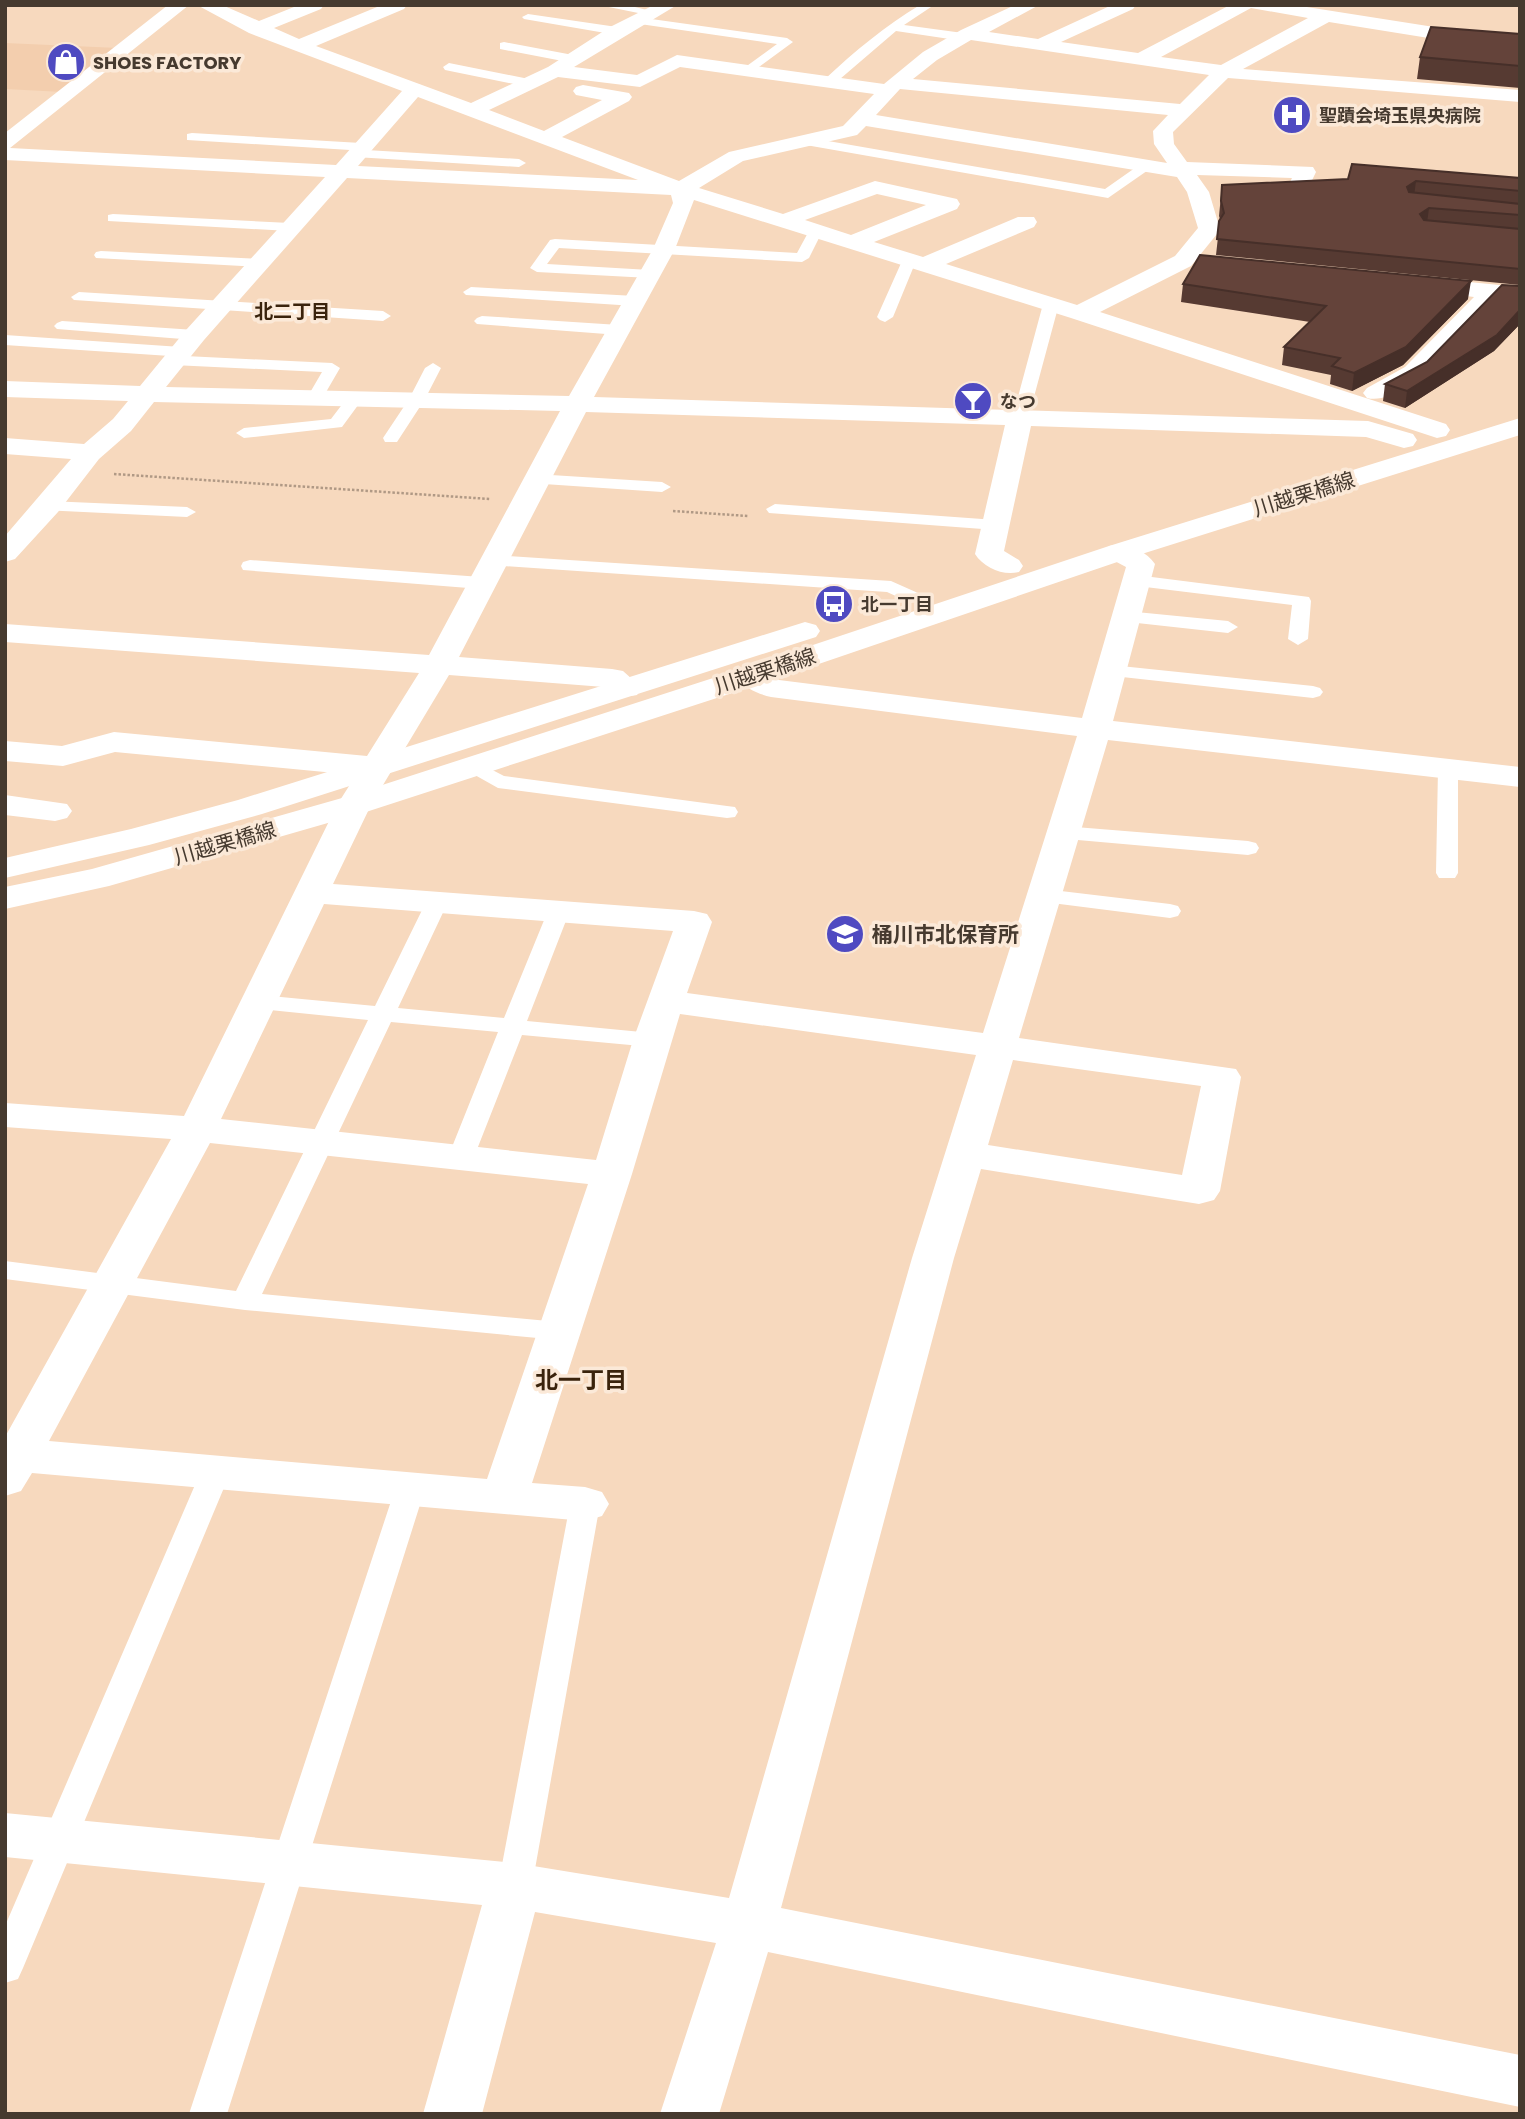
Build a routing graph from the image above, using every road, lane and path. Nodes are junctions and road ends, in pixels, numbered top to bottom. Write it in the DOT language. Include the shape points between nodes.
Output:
graph roads {
  1 [pos="180,5"];
  2 [pos="206,5"];
  3 [pos="314,5"];
  4 [pos="398,5"];
  5 [pos="605,5"];
  6 [pos="928,5"];
  7 [pos="1030,5"];
  8 [pos="1127,5"];
  9 [pos="1244,5"];
  10 [pos="1258,5"];
  11 [pos="652,13"];
  12 [pos="1328,15"];
  13 [pos="528,18"];
  14 [pos="892,27"];
  15 [pos="256,29"];
  16 [pos="617,31"];
  17 [pos="965,36"];
  18 [pos="1520,43"];
  19 [pos="299,46"];
  20 [pos="504,46"];
  21 [pos="1037,46"];
  22 [pos="930,56"];
  23 [pos="573,59"];
  24 [pos="957,59"];
  25 [pos="1140,61"];
  26 [pos="449,66"];
  27 [pos="555,71"];
  28 [pos="748,71"];
  29 [pos="1104,73"];
  30 [pos="1217,78"];
  31 [pos="829,82"];
  32 [pos="529,83"];
  33 [pos="891,87"];
  34 [pos="415,89"];
  35 [pos="1520,96"];
  36 [pos="473,110"];
  37 [pos="1184,110"];
  38 [pos="860,119"];
  39 [pos="192,137"];
  40 [pos="547,137"];
  41 [pos="806,141"];
  42 [pos="5,143"];
  43 [pos="358,150"];
  44 [pos="5,154"];
  45 [pos="519,163"];
  46 [pos="1147,166"];
  47 [pos="1183,170"];
  48 [pos="339,171"];
  49 [pos="681,189"];
  50 [pos="1198,192"];
  51 [pos="113,218"];
  52 [pos="783,221"];
  53 [pos="1026,222"];
  54 [pos="290,227"];
  55 [pos="815,232"];
  56 [pos="851,243"];
  57 [pos="664,249"];
  58 [pos="101,255"];
  59 [pos="1183,261"];
  60 [pos="259,262"];
  61 [pos="917,263"];
  62 [pos="1210,264"];
  63 [pos="650,274"];
  64 [pos="1398,282"];
  65 [pos="1512,290"];
  66 [pos="471,292"];
  67 [pos="79,297"];
  68 [pos="635,301"];
  69 [pos="1051,304"];
  70 [pos="219,308"];
  71 [pos="1079,313"];
  72 [pos="383,316"];
  73 [pos="885,317"];
  74 [pos="482,321"];
  75 [pos="62,326"];
  76 [pos="619,330"];
  77 [pos="5,340"];
  78 [pos="183,349"];
  79 [pos="433,368"];
  80 [pos="5,388"];
  81 [pos="145,394"];
  82 [pos="316,396"];
  83 [pos="356,397"];
  84 [pos="417,399"];
  85 [pos="1520,400"];
  86 [pos="1356,402"];
  87 [pos="578,405"];
  88 [pos="1020,419"];
  89 [pos="1520,426"];
  90 [pos="1437,430"];
  91 [pos="244,433"];
  92 [pos="391,438"];
  93 [pos="1404,440"];
  94 [pos="1520,444"];
  95 [pos="5,446"];
  96 [pos="1462,446"];
  97 [pos="90,453"];
  98 [pos="536,479"];
  99 [pos="662,487"];
  100 [pos="48,506"];
  101 [pos="775,509"];
  102 [pos="187,512"];
  103 [pos="996,525"];
  104 [pos="1119,552"];
  105 [pos="5,553"];
  106 [pos="250,566"];
  107 [pos="1009,566"];
  108 [pos="488,572"];
  109 [pos="1136,581"];
  110 [pos="911,597"];
  111 [pos="1126,617"];
  112 [pos="1228,627"];
  113 [pos="5,632"];
  114 [pos="1298,639"];
  115 [pos="440,664"];
  116 [pos="1111,671"];
  117 [pos="751,676"];
  118 [pos="626,688"];
  119 [pos="1313,692"];
  120 [pos="1095,729"];
  121 [pos="5,751"];
  122 [pos="473,766"];
  123 [pos="377,767"];
  124 [pos="1448,769"];
  125 [pos="1520,777"];
  126 [pos="5,805"];
  127 [pos="354,805"];
  128 [pos="55,811"];
  129 [pos="727,812"];
  130 [pos="1063,833"];
  131 [pos="1248,848"];
  132 [pos="5,868"];
  133 [pos="1447,873"];
  134 [pos="313,892"];
  135 [pos="1044,896"];
  136 [pos="5,898"];
  137 [pos="437,902"];
  138 [pos="1170,911"];
  139 [pos="558,912"];
  140 [pos="666,1001"];
  141 [pos="260,1002"];
  142 [pos="384,1014"];
  143 [pos="511,1027"];
  144 [pos="652,1040"];
  145 [pos="998,1046"];
  146 [pos="5,1115"];
  147 [pos="197,1129"];
  148 [pos="323,1142"];
  149 [pos="964,1154"];
  150 [pos="461,1157"];
  151 [pos="612,1174"];
  152 [pos="5,1270"];
  153 [pos="113,1282"];
  154 [pos="245,1301"];
  155 [pos="559,1331"];
  156 [pos="10,1462"];
  157 [pos="216,1471"];
  158 [pos="410,1489"];
  159 [pos="504,1497"];
  160 [pos="585,1504"];
  161 [pos="5,1835"];
  162 [pos="57,1841"];
  163 [pos="290,1864"];
  164 [pos="514,1886"];
  165 [pos="749,1925"];
  166 [pos="5,1968"];
  167 [pos="1520,2081"];
  168 [pos="208,2114"];
  169 [pos="452,2114"];
  170 [pos="689,2114"];
  1 -- 42 [label="street"];
  2 -- 15 [label="street"];
  3 -- 15 [label="street"];
  4 -- 19 [label="street"];
  5 -- 11 [label="lane"];
  6 -- 14 [label="lane"];
  7 -- 17 [label="street"];
  8 -- 21 [label="street"];
  9 -- 25 [label="street"];
  10 -- 12 [label="street"];
  11 -- 16 [label="street"];
  11 -- 28 [label="lane" via="787,42"];
  12 -- 18 [label="street"];
  12 -- 30 [label="street"];
  13 -- 16 [label="lane"];
  14 -- 17 [label="lane"];
  14 -- 31 [label="lane"];
  15 -- 19 [label="street"];
  16 -- 23 [label="street"];
  17 -- 21 [label="street"];
  17 -- 22 [label="street"];
  19 -- 34 [label="street"];
  20 -- 23 [label="lane"];
  21 -- 25 [label="street"];
  22 -- 24 [label="street"];
  22 -- 33 [label="street"];
  23 -- 27 [label="street"];
  25 -- 30 [label="street"];
  26 -- 32 [label="lane"];
  27 -- 28 [label="street" via="640,80 677,61"];
  27 -- 32 [label="street"];
  28 -- 31 [label="street"];
  29 -- 30 [label="street"];
  30 -- 35 [label="street"];
  30 -- 37 [label="street"];
  31 -- 33 [label="street"];
  32 -- 36 [label="street"];
  32 -- 40 [label="street" via="622,97"];
  33 -- 37 [label="street"];
  33 -- 38 [label="street"];
  34 -- 36 [label="street"];
  34 -- 43 [label="street"];
  36 -- 40 [label="street"];
  37 -- 47 [label="street" via="1163,131 1164,144"];
  38 -- 41 [label="street" via="850,131"];
  38 -- 46 [label="street"];
  39 -- 43 [label="lane"];
  40 -- 49 [label="street"];
  41 -- 46 [label="lane" via="1108,194"];
  41 -- 49 [label="street" via="736,156"];
  43 -- 45 [label="lane"];
  43 -- 48 [label="street"];
  44 -- 48 [label="street"];
  46 -- 47 [label="street"];
  47 -- 50 [label="street"];
  47 -- 50 [label="street" via="1305,173 1297,190"];
  48 -- 49 [label="street"];
  48 -- 54 [label="street"];
  49 -- 52 [label="street"];
  49 -- 57 [label="street" via="684,203"];
  50 -- 59 [label="street" via="1209,229"];
  51 -- 54 [label="lane"];
  52 -- 55 [label="street"];
  52 -- 56 [label="street" via="875,187 949,204"];
  53 -- 61 [label="street"];
  54 -- 60 [label="street"];
  55 -- 56 [label="street"];
  55 -- 57 [label="lane" via="802,258"];
  56 -- 61 [label="street"];
  57 -- 63 [label="street"];
  57 -- 63 [label="lane" via="555,243 537,268"];
  58 -- 60 [label="lane"];
  59 -- 62 [label="street"];
  59 -- 71 [label="street"];
  60 -- 70 [label="street"];
  61 -- 69 [label="street"];
  61 -- 73 [label="lane"];
  63 -- 68 [label="street"];
  64 -- 65 [label="street"];
  65 -- 86 [label="street" via="1414,372"];
  66 -- 68 [label="lane"];
  67 -- 70 [label="lane"];
  68 -- 76 [label="street"];
  69 -- 71 [label="street"];
  69 -- 88 [label="lane"];
  70 -- 72 [label="lane"];
  70 -- 78 [label="street"];
  71 -- 86 [label="street"];
  74 -- 76 [label="lane"];
  75 -- 78 [label="lane"];
  76 -- 87 [label="street"];
  77 -- 78 [label="lane"];
  78 -- 81 [label="street"];
  78 -- 82 [label="lane" via="332,368"];
  79 -- 84 [label="lane"];
  80 -- 81 [label="street"];
  81 -- 82 [label="street"];
  81 -- 97 [label="street" via="122,425"];
  82 -- 83 [label="street"];
  83 -- 84 [label="street"];
  83 -- 91 [label="lane" via="336,423"];
  84 -- 87 [label="street"];
  84 -- 92 [label="lane"];
  85 -- 90 [label="street, 川越栗橋線"];
  86 -- 90 [label="street"];
  87 -- 88 [label="street"];
  87 -- 98 [label="street"];
  88 -- 93 [label="street" via="1368,429"];
  88 -- 103 [label="street"];
  89 -- 96 [label="street, 川越栗橋線"];
  90 -- 93 [label="street, 川越栗橋線"];
  93 -- 107 [label="street, 川越栗橋線"];
  94 -- 96 [label="street"];
  95 -- 97 [label="street"];
  96 -- 104 [label="street, 川越栗橋線"];
  97 -- 100 [label="street"];
  98 -- 99 [label="lane"];
  98 -- 108 [label="street"];
  100 -- 102 [label="lane"];
  100 -- 105 [label="street"];
  101 -- 103 [label="lane"];
  103 -- 107 [label="street" via="989,554"];
  104 -- 109 [label="street" via="1141,564"];
  104 -- 117 [label="street, 川越栗橋線"];
  106 -- 108 [label="lane"];
  107 -- 110 [label="street, 川越栗橋線"];
  108 -- 110 [label="lane" via="891,587"];
  108 -- 115 [label="street"];
  109 -- 111 [label="street"];
  109 -- 114 [label="lane" via="1302,601"];
  110 -- 118 [label="street, 川越栗橋線"];
  111 -- 112 [label="lane"];
  111 -- 116 [label="street"];
  113 -- 115 [label="street"];
  115 -- 118 [label="street" via="612,678"];
  115 -- 123 [label="street"];
  116 -- 119 [label="lane"];
  116 -- 120 [label="street"];
  117 -- 120 [label="street" via="771,688"];
  117 -- 122 [label="street, 川越栗橋線"];
  118 -- 123 [label="street, 川越栗橋線"];
  120 -- 124 [label="street"];
  120 -- 130 [label="street"];
  121 -- 123 [label="street" via="63,756 114,742"];
  122 -- 127 [label="street, 川越栗橋線"];
  122 -- 129 [label="lane" via="498,782"];
  123 -- 127 [label="street"];
  123 -- 132 [label="street, 川越栗橋線" via="137,838"];
  124 -- 125 [label="street"];
  124 -- 133 [label="lane"];
  126 -- 128 [label="street"];
  127 -- 134 [label="street"];
  127 -- 136 [label="street, 川越栗橋線" via="110,876"];
  130 -- 131 [label="lane"];
  130 -- 135 [label="street"];
  134 -- 137 [label="street"];
  134 -- 141 [label="street"];
  135 -- 138 [label="lane"];
  135 -- 145 [label="street"];
  137 -- 139 [label="street"];
  137 -- 142 [label="lane"];
  139 -- 140 [label="street" via="694,922"];
  139 -- 143 [label="lane"];
  140 -- 144 [label="street"];
  140 -- 145 [label="street"];
  141 -- 142 [label="lane"];
  141 -- 147 [label="street"];
  142 -- 143 [label="lane"];
  142 -- 148 [label="lane"];
  143 -- 144 [label="lane"];
  143 -- 150 [label="lane"];
  144 -- 151 [label="street"];
  145 -- 149 [label="street"];
  145 -- 149 [label="street" via="1222,1077 1199,1191"];
  146 -- 147 [label="street"];
  147 -- 148 [label="street"];
  147 -- 153 [label="street"];
  148 -- 150 [label="street"];
  148 -- 154 [label="lane"];
  149 -- 165 [label="street"];
  150 -- 151 [label="street"];
  151 -- 155 [label="street"];
  152 -- 153 [label="lane"];
  153 -- 154 [label="lane"];
  153 -- 156 [label="street"];
  154 -- 155 [label="lane"];
  155 -- 159 [label="street"];
  156 -- 157 [label="street"];
  157 -- 158 [label="street"];
  157 -- 162 [label="lane"];
  158 -- 159 [label="street"];
  158 -- 163 [label="lane"];
  159 -- 160 [label="street"];
  160 -- 164 [label="lane"];
  161 -- 162 [label="street"];
  162 -- 163 [label="street"];
  162 -- 166 [label="lane"];
  163 -- 164 [label="street"];
  163 -- 168 [label="lane"];
  164 -- 165 [label="street"];
  164 -- 169 [label="street"];
  165 -- 167 [label="street"];
  165 -- 170 [label="street"];
}
